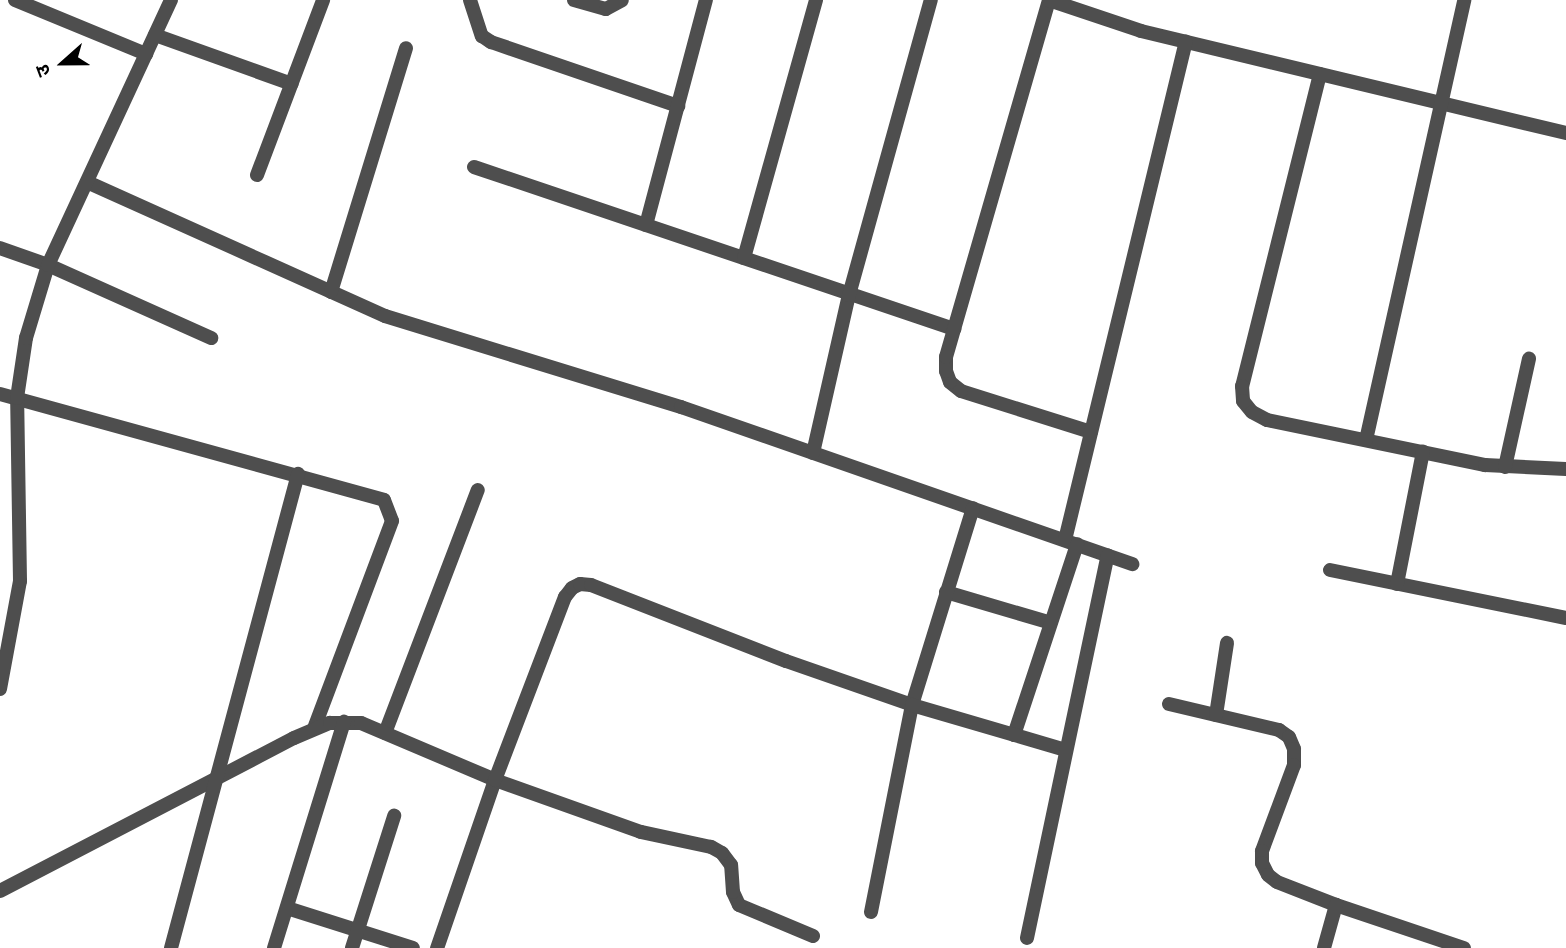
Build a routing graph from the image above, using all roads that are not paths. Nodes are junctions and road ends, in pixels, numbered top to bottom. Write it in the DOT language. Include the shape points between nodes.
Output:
graph roads {
  1 [pos="15,0"];
  2 [pos="171,0"];
  3 [pos="323,0"];
  4 [pos="470,0"];
  5 [pos="574,0"];
  6 [pos="622,0"];
  7 [pos="706,0"];
  8 [pos="816,0"];
  9 [pos="931,0"];
  10 [pos="1464,0"];
  11 [pos="155,35"];
  12 [pos="1186,41"];
  13 [pos="406,48"];
  14 [pos="146,54"];
  15 [pos="1320,74"];
  16 [pos="292,84"];
  17 [pos="1442,103"];
  18 [pos="678,106"];
  19 [pos="1566,133"];
  20 [pos="474,167"];
  21 [pos="257,175"];
  22 [pos="87,181"];
  23 [pos="646,225"];
  24 [pos="0,248"];
  25 [pos="744,258"];
  26 [pos="48,265"];
  27 [pos="331,292"];
  28 [pos="849,295"];
  29 [pos="954,329"];
  30 [pos="211,338"];
  31 [pos="1529,359"];
  32 [pos="0,394"];
  33 [pos="17,398"];
  34 [pos="1091,432"];
  35 [pos="1366,440"];
  36 [pos="1423,452"];
  37 [pos="813,453"];
  38 [pos="1505,467"];
  39 [pos="1566,469"];
  40 [pos="298,474"];
  41 [pos="478,490"];
  42 [pos="973,508"];
  43 [pos="1071,542"];
  44 [pos="1108,555"];
  45 [pos="1133,564"];
  46 [pos="1330,570"];
  47 [pos="1397,584"];
  48 [pos="946,593"];
  49 [pos="1566,618"];
  50 [pos="1051,623"];
  51 [pos="1227,643"];
  52 [pos="0,689"];
  53 [pos="1169,704"];
  54 [pos="912,705"];
  55 [pos="1216,715"];
  56 [pos="344,722"];
  57 [pos="314,729"];
  58 [pos="385,733"];
  59 [pos="1014,735"];
  60 [pos="1066,750"];
  61 [pos="216,778"];
  62 [pos="495,780"];
  63 [pos="394,816"];
  64 [pos="0,891"];
  65 [pos="1336,905"];
  66 [pos="287,908"];
  67 [pos="870,912"];
  68 [pos="358,930"];
  69 [pos="813,936"];
  70 [pos="1027,938"];
  71 [pos="1436,944"];
  72 [pos="172,948"];
  73 [pos="274,948"];
  74 [pos="352,948"];
  75 [pos="413,948"];
  76 [pos="438,948"];
  77 [pos="1324,948"];
  78 [pos="1464,948"];
  1 -- 14 [label="street"];
  2 -- 11 [label="street"];
  3 -- 16 [label="street"];
  4 -- 18 [label="street" via="482,36 491,42"];
  5 -- 6 [label="street" via="606,9"];
  7 -- 18 [label="street"];
  8 -- 25 [label="street"];
  9 -- 28 [label="street"];
  10 -- 17 [label="street"];
  11 -- 14 [label="street"];
  11 -- 16 [label="street"];
  12 -- 15 [label="street"];
  12 -- 29 [label="street" via="1049,0"];
  12 -- 34 [label="street"];
  13 -- 27 [label="street"];
  14 -- 22 [label="street"];
  15 -- 17 [label="street"];
  15 -- 35 [label="street" via="1242,386 1243,401 1267,420"];
  16 -- 21 [label="street"];
  17 -- 19 [label="street"];
  17 -- 35 [label="street"];
  18 -- 23 [label="street"];
  20 -- 23 [label="street"];
  22 -- 26 [label="street"];
  22 -- 27 [label="street"];
  23 -- 25 [label="street"];
  24 -- 26 [label="street"];
  25 -- 28 [label="street"];
  26 -- 30 [label="street"];
  26 -- 33 [label="street" via="26,338"];
  27 -- 37 [label="street" via="426,330 681,407"];
  28 -- 29 [label="street"];
  28 -- 37 [label="street"];
  29 -- 34 [label="street" via="946,371 961,391"];
  31 -- 38 [label="street"];
  32 -- 33 [label="street"];
  33 -- 40 [label="street"];
  33 -- 52 [label="street" via="20,581"];
  34 -- 43 [label="street"];
  35 -- 36 [label="street"];
  36 -- 38 [label="street"];
  36 -- 47 [label="street"];
  37 -- 42 [label="street"];
  38 -- 39 [label="street"];
  40 -- 57 [label="street" via="375,495 384,500 392,521"];
  40 -- 61 [label="street"];
  41 -- 58 [label="street"];
  42 -- 43 [label="street"];
  42 -- 48 [label="street"];
  43 -- 44 [label="street"];
  43 -- 50 [label="street"];
  44 -- 45 [label="street"];
  44 -- 60 [label="street"];
  46 -- 47 [label="street"];
  47 -- 49 [label="street"];
  48 -- 50 [label="street"];
  48 -- 54 [label="street"];
  50 -- 59 [label="street"];
  51 -- 55 [label="street"];
  53 -- 55 [label="street"];
  54 -- 59 [label="street"];
  54 -- 62 [label="street" via="580,584 565,597"];
  54 -- 67 [label="street"];
  55 -- 65 [label="street" via="1279,730 1289,737 1294,765 1262,851 1262,863 1277,883"];
  56 -- 57 [label="street"];
  56 -- 58 [label="street"];
  56 -- 66 [label="street"];
  57 -- 61 [label="street"];
  58 -- 62 [label="street"];
  59 -- 60 [label="street"];
  60 -- 70 [label="street"];
  61 -- 64 [label="street"];
  61 -- 72 [label="street"];
  62 -- 69 [label="street" via="640,832 711,847 731,865 739,905"];
  62 -- 76 [label="street"];
  63 -- 68 [label="street"];
  65 -- 71 [label="street"];
  65 -- 77 [label="street"];
  66 -- 68 [label="street"];
  66 -- 73 [label="street"];
  68 -- 74 [label="street"];
  68 -- 75 [label="street"];
  71 -- 78 [label="street"];
}
